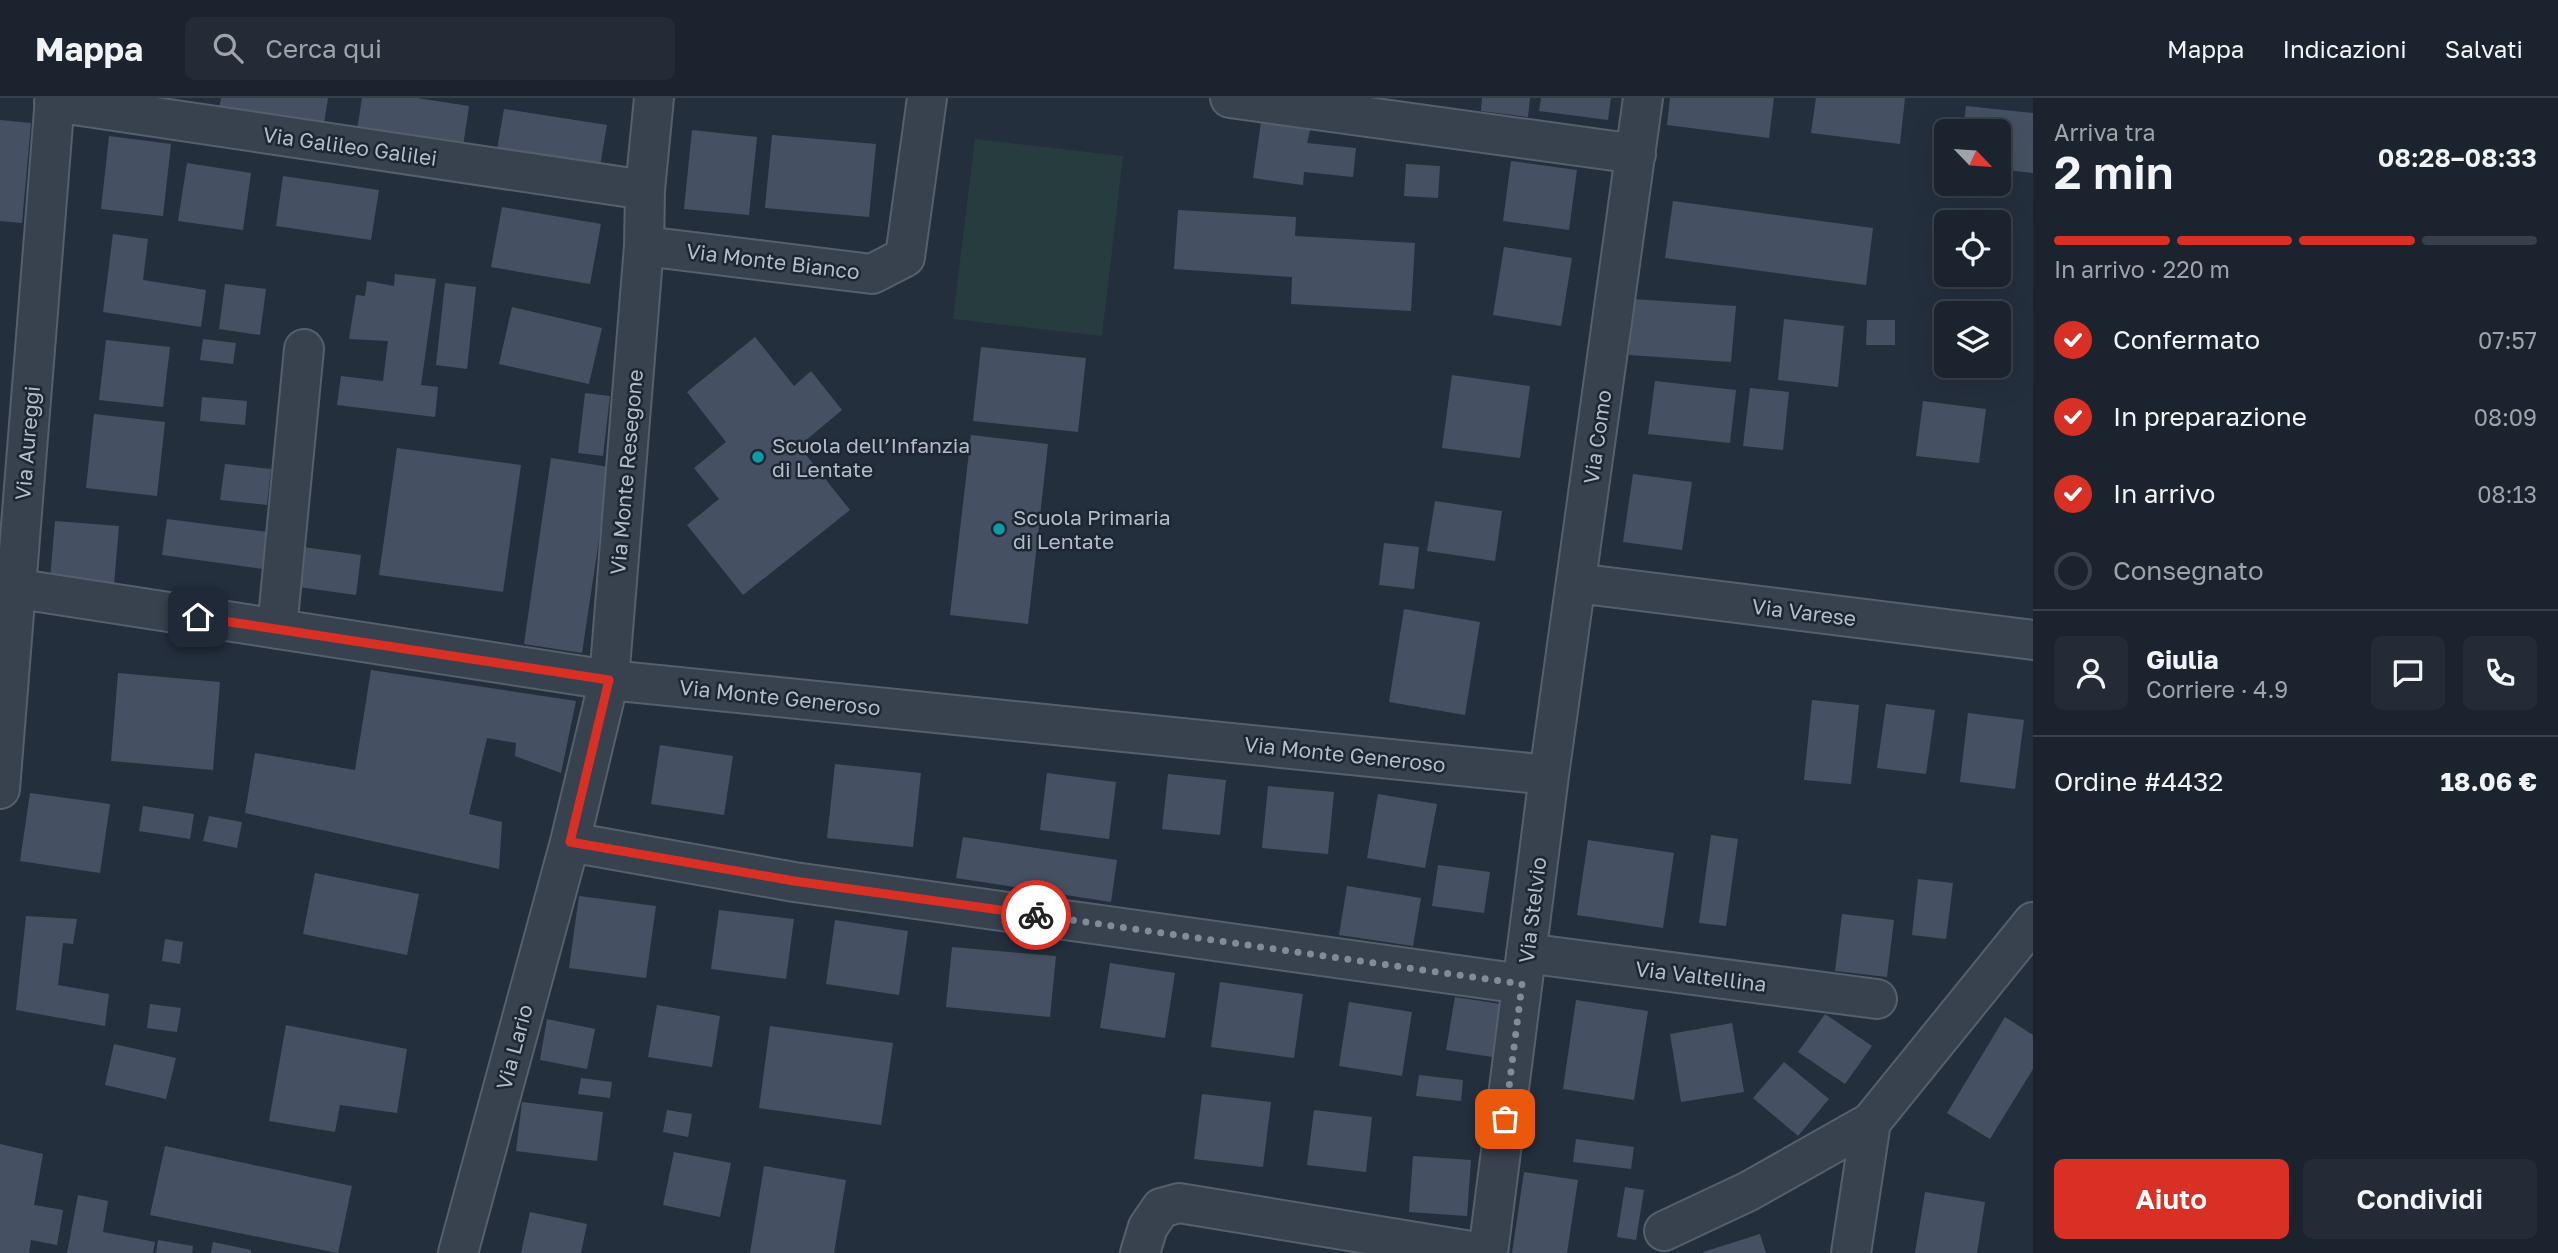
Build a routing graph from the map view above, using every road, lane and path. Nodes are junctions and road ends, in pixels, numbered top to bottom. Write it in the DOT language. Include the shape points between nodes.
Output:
graph roads {
  1 [pos="654,98"];
  2 [pos="928,98"];
  3 [pos="1230,98"];
  4 [pos="1643,98"];
  5 [pos="55,100"];
  6 [pos="1636,154"];
  7 [pos="645,190"];
  8 [pos="645,246"];
  9 [pos="304,349"];
  10 [pos="1576,583"];
  11 [pos="8,588"];
  12 [pos="277,629"];
  13 [pos="2033,640"];
  14 [pos="609,680"];
  15 [pos="1549,775"];
  16 [pos="0,789"];
  17 [pos="570,842"];
  18 [pos="2027,940"];
  19 [pos="1524,969"];
  20 [pos="1877,999"];
  21 [pos="1871,1122"];
  22 [pos="1664,1231"];
  23 [pos="1140,1250"];
  24 [pos="458,1253"];
  25 [pos="1486,1253"];
  26 [pos="1851,1253"];
  1 -- 7 [label="street, Via Monte Resegone"];
  2 -- 8 [label="street, Via Monte Bianco" via="905,257 872,274"];
  3 -- 6 [label="street"];
  4 -- 6 [label="street, Via Como"];
  5 -- 7 [label="street, Via Galileo Galilei"];
  5 -- 11 [label="street, Via Aureggi"];
  6 -- 10 [label="street, Via Como"];
  7 -- 8 [label="street, Via Monte Resegone"];
  8 -- 14 [label="street, Via Monte Resegone"];
  9 -- 12 [label="street"];
  10 -- 13 [label="street, Via Varese"];
  10 -- 15 [label="street, Via Como"];
  11 -- 12 [label="street, Via Monte Generoso"];
  11 -- 16 [label="street, Via Aureggi"];
  12 -- 14 [label="street, Via Monte Generoso"];
  14 -- 15 [label="street, Via Monte Generoso"];
  14 -- 17 [label="street, Via Monte Resegone"];
  15 -- 19 [label="street, Via Stelvio"];
  17 -- 19 [label="street, Via Valtellina" via="794,881"];
  17 -- 24 [label="street, Via Lario"];
  18 -- 21 [label="street"];
  19 -- 20 [label="street, Via Valtellina"];
  19 -- 25 [label="street, Via Stelvio"];
  21 -- 22 [label="street" via="1749,1191"];
  21 -- 26 [label="street"];
  23 -- 25 [label="street" via="1161,1208 1179,1203"];
}
